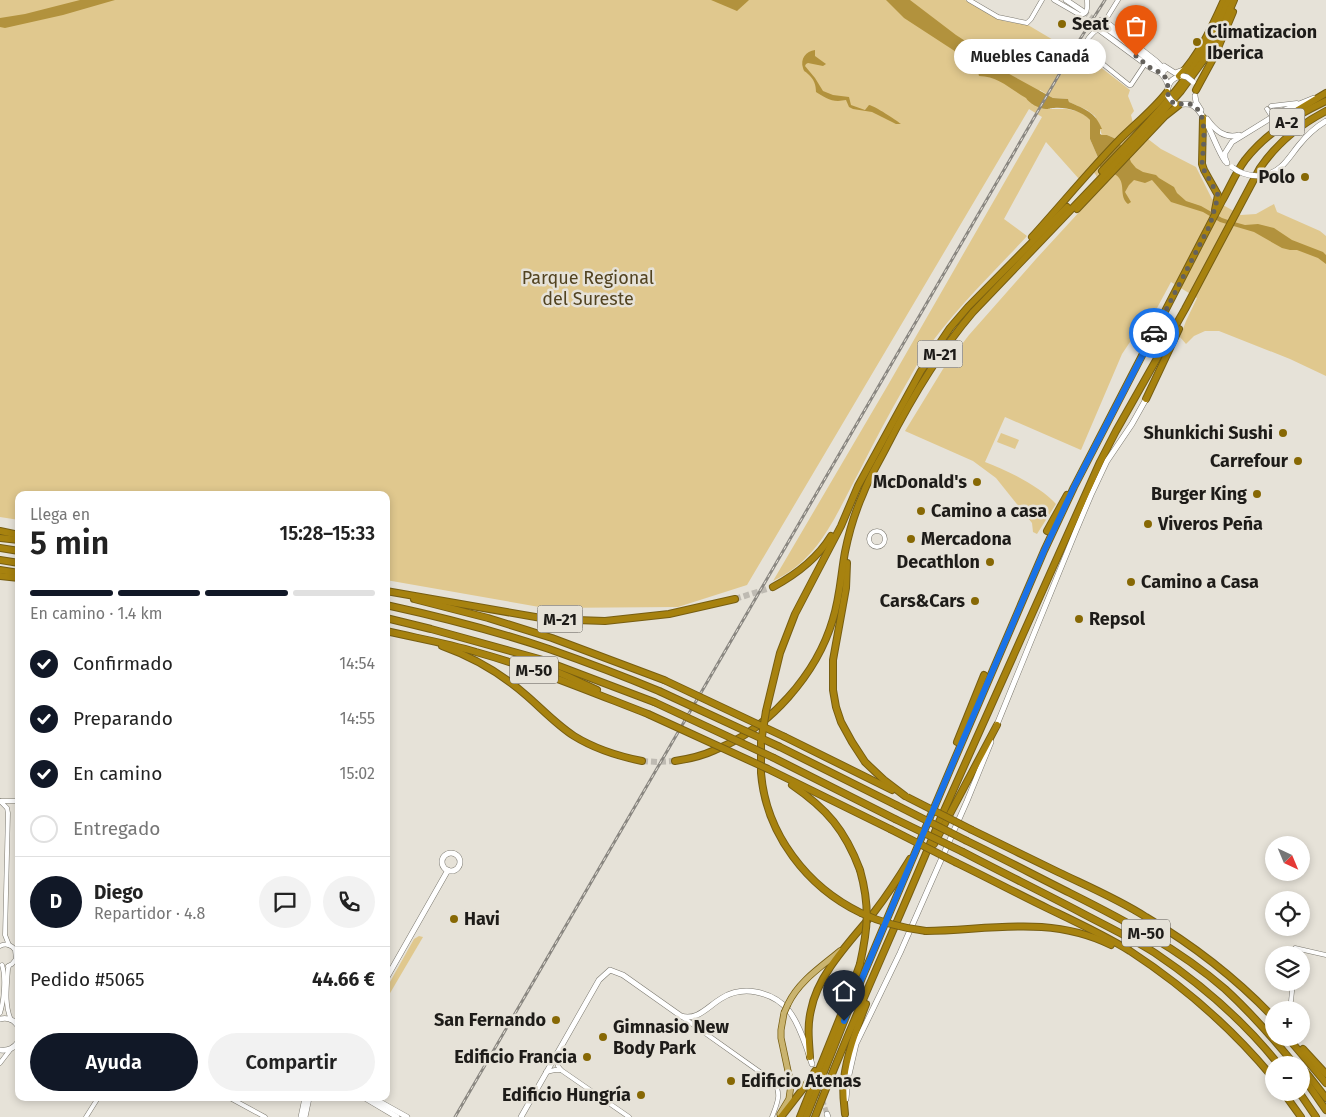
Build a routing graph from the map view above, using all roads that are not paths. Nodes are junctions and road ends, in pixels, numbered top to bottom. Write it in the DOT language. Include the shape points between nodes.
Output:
graph roads {
  1 [pos="969,0"];
  2 [pos="981,0"];
  3 [pos="1042,0"];
  4 [pos="1054,0"];
  5 [pos="1066,0"];
  6 [pos="1118,0"];
  7 [pos="1229,0"];
  8 [pos="1236,0"];
  9 [pos="1087,2"];
  10 [pos="1223,2"];
  11 [pos="977,5"];
  12 [pos="1084,12"];
  13 [pos="1101,25"];
  14 [pos="1155,63"];
  15 [pos="1145,64"];
  16 [pos="1187,67"];
  17 [pos="1164,72"];
  18 [pos="1179,76"];
  19 [pos="1168,91"];
  20 [pos="1196,93"];
  21 [pos="1326,93"];
  22 [pos="1326,101"];
  23 [pos="1302,103"];
  24 [pos="1177,104"];
  25 [pos="1187,104"];
  26 [pos="1326,111"];
  27 [pos="1272,117"];
  28 [pos="1203,118"];
  29 [pos="1326,121"];
  30 [pos="1246,133"];
  31 [pos="1129,148"];
  32 [pos="1253,151"];
  33 [pos="1230,165"];
  34 [pos="1081,198"];
  35 [pos="1220,199"];
  36 [pos="990,285"];
  37 [pos="1185,309"];
  38 [pos="1146,399"];
  39 [pos="1074,487"];
  40 [pos="850,503"];
  41 [pos="0,531"];
  42 [pos="878,531"];
  43 [pos="1047,531"];
  44 [pos="15,534"];
  45 [pos="0,538"];
  46 [pos="15,540"];
  47 [pos="848,542"];
  48 [pos="0,548"];
  49 [pos="15,550"];
  50 [pos="0,560"];
  51 [pos="15,562"];
  52 [pos="0,570"];
  53 [pos="15,572"];
  54 [pos="0,576"];
  55 [pos="15,578"];
  56 [pos="773,587"];
  57 [pos="390,592"];
  58 [pos="390,592"];
  59 [pos="735,600"];
  60 [pos="390,606"];
  61 [pos="390,619"];
  62 [pos="390,632"];
  63 [pos="416,638"];
  64 [pos="519,654"];
  65 [pos="984,675"];
  66 [pos="648,714"];
  67 [pos="997,725"];
  68 [pos="642,761"];
  69 [pos="675,761"];
  70 [pos="770,770"];
  71 [pos="950,770"];
  72 [pos="906,797"];
  73 [pos="0,801"];
  74 [pos="15,801"];
  75 [pos="15,803"];
  76 [pos="8,812"];
  77 [pos="922,839"];
  78 [pos="448,870"];
  79 [pos="914,882"];
  80 [pos="851,941"];
  81 [pos="9,945"];
  82 [pos="0,946"];
  83 [pos="15,950"];
  84 [pos="1310,951"];
  85 [pos="883,954"];
  86 [pos="1326,955"];
  87 [pos="15,960"];
  88 [pos="1,965"];
  89 [pos="9,966"];
  90 [pos="390,972"];
  91 [pos="1166,976"];
  92 [pos="1225,989"];
  93 [pos="3,999"];
  94 [pos="0,1003"];
  95 [pos="1265,1011"];
  96 [pos="0,1013"];
  97 [pos="681,1016"];
  98 [pos="0,1019"];
  99 [pos="11,1020"];
  100 [pos="15,1023"];
  101 [pos="836,1027"];
  102 [pos="1265,1027"];
  103 [pos="15,1046"];
  104 [pos="1282,1046"];
  105 [pos="1295,1046"];
  106 [pos="1300,1046"];
  107 [pos="0,1050"];
  108 [pos="10,1050"];
  109 [pos="556,1055"];
  110 [pos="1271,1056"];
  111 [pos="1286,1056"];
  112 [pos="1292,1056"];
  113 [pos="810,1057"];
  114 [pos="0,1063"];
  115 [pos="812,1064"];
  116 [pos="1265,1069"];
  117 [pos="561,1070"];
  118 [pos="546,1072"];
  119 [pos="1326,1074"];
  120 [pos="1310,1078"];
  121 [pos="1326,1083"];
  122 [pos="1310,1087"];
  123 [pos="1326,1098"];
  124 [pos="96,1101"];
  125 [pos="236,1101"];
  126 [pos="304,1101"];
  127 [pos="308,1101"];
  128 [pos="371,1101"];
  129 [pos="378,1101"];
  130 [pos="1289,1101"];
  131 [pos="1305,1101"];
  132 [pos="392,1109"];
  133 [pos="1326,1110"];
  134 [pos="845,1116"];
  135 [pos="88,1117"];
  136 [pos="265,1117"];
  137 [pos="301,1117"];
  138 [pos="305,1117"];
  139 [pos="398,1117"];
  140 [pos="407,1117"];
  141 [pos="521,1117"];
  142 [pos="629,1117"];
  143 [pos="772,1117"];
  144 [pos="780,1117"];
  145 [pos="800,1117"];
  146 [pos="806,1117"];
  147 [pos="815,1117"];
  148 [pos="1301,1117"];
  149 [pos="1316,1117"];
  1 -- 11 [label="street"];
  2 -- 11 [label="street"];
  3 -- 11 [label="street" via="1027,23 998,17"];
  4 -- 9 [label="street" via="1080,15 1087,11"];
  5 -- 12 [label="street"];
  6 -- 13 [label="street"];
  7 -- 31 [label="highway, M-21" via="1191,71"];
  8 -- 20 [label="highway" via="1222,40"];
  8 -- 31 [label="highway, M-21" via="1217,37 1181,92"];
  10 -- 16 [label="highway"];
  13 -- 14 [label="street"];
  13 -- 15 [label="street"];
  13 -- 15 [label="street" via="1083,48 1129,86"];
  14 -- 16 [label="street" via="1175,73"];
  14 -- 17 [label="street"];
  15 -- 17 [label="street"];
  16 -- 18 [label="highway"];
  17 -- 18 [label="street"];
  17 -- 19 [label="street"];
  18 -- 19 [label="street" via="1171,80"];
  18 -- 20 [label="street, bridge" via="1190,79"];
  19 -- 24 [label="street, bridge" via="1171,100"];
  19 -- 36 [label="highway" via="1066,198"];
  20 -- 25 [label="street"];
  20 -- 30 [label="street" via="1197,105 1217,131 1230,136"];
  21 -- 23 [label="street"];
  21 -- 32 [label="highway" via="1276,124"];
  22 -- 32 [label="highway, A-2" via="1280,126"];
  23 -- 27 [label="street"];
  23 -- 27 [label="street" via="1269,108"];
  24 -- 25 [label="street"];
  24 -- 31 [label="highway"];
  25 -- 28 [label="street" via="1195,107"];
  26 -- 37 [label="highway, A-2" via="1298,127 1260,168"];
  27 -- 30 [label="street"];
  28 -- 33 [label="street" via="1219,151"];
  28 -- 35 [label="highway" via="1202,164"];
  29 -- 33 [label="street, bridge" via="1270,174 1250,176"];
  30 -- 33 [label="street" via="1226,149 1225,158"];
  31 -- 34 [label="highway, M-21"];
  32 -- 35 [label="highway, A-2"];
  34 -- 36 [label="highway, M-21"];
  34 -- 47 [label="highway, M-21" via="956,332 938,358 863,492"];
  35 -- 39 [label="highway" via="1210,225"];
  36 -- 40 [label="highway, M-21" via="950,328 920,371"];
  37 -- 38 [label="highway"];
  37 -- 79 [label="highway, A-2" via="1100,462"];
  38 -- 67 [label="street" via="1107,461 1091,495"];
  39 -- 43 [label="highway"];
  39 -- 71 [label="highway"];
  40 -- 56 [label="highway, M-21" via="830,538 812,560"];
  40 -- 91 [label="highway, M-21, bridge" via="795,614 780,653 766,711 761,742 761,774 774,823 788,851 836,900 878,921 926,931 1011,926 1055,928 1102,941"];
  41 -- 44 [label="highway"];
  42 -- 42 [label="street" via="871,534 872,546 882,546 886,541 883,533"];
  45 -- 46 [label="highway"];
  47 -- 69 [label="highway, M-21" via="833,620 819,655 798,686 773,714 735,740 695,758"];
  47 -- 72 [label="highway" via="846,588 833,660 836,707 841,722 866,762"];
  48 -- 49 [label="highway"];
  50 -- 51 [label="highway"];
  52 -- 53 [label="highway"];
  54 -- 55 [label="highway"];
  57 -- 72 [label="highway, M-50, bridge" via="552,638 664,680"];
  58 -- 59 [label="highway, M-21" via="547,619 606,621 669,614"];
  60 -- 92 [label="highway, M-50, bridge" via="547,648 660,691 780,747 1098,907 1181,956"];
  61 -- 64 [label="highway, M-50"];
  62 -- 63 [label="highway, M-50"];
  63 -- 66 [label="highway, M-50" via="478,652"];
  63 -- 68 [label="highway" via="468,657 500,675 573,735 619,756"];
  64 -- 66 [label="highway"];
  64 -- 110 [label="highway, M-50, bridge" via="572,670 654,702 774,758 1093,919 1154,953 1196,983 1246,1028"];
  65 -- 71 [label="highway" via="951,759"];
  66 -- 70 [label="highway, M-50, bridge"];
  67 -- 79 [label="highway"];
  67 -- 134 [label="street" via="900,953 856,1044 848,1079"];
  70 -- 91 [label="highway, M-50, bridge" via="1105,937"];
  70 -- 101 [label="highway, bridge" via="831,817 854,853 865,889 866,936 860,964"];
  71 -- 77 [label="highway"];
  72 -- 95 [label="highway, M-50, bridge" via="1145,916 1234,980"];
  73 -- 74 [label="street"];
  73 -- 76 [label="street"];
  75 -- 76 [label="street"];
  76 -- 81 [label="street" via="5,935"];
  77 -- 80 [label="highway" via="891,891"];
  77 -- 146 [label="highway"];
  78 -- 90 [label="street"];
  79 -- 85 [label="highway, A-2"];
  80 -- 113 [label="highway" via="818,988 808,1024"];
  80 -- 144 [label="main road, bridge" via="804,981 792,995 784,1013 781,1030 791,1085 789,1099"];
  81 -- 82 [label="street"];
  81 -- 83 [label="street"];
  84 -- 86 [label="street"];
  85 -- 134 [label="highway" via="848,1057 843,1096"];
  85 -- 147 [label="highway, A-2"];
  87 -- 89 [label="street"];
  88 -- 89 [label="street"];
  88 -- 93 [label="street" via="4,971"];
  89 -- 99 [label="street" via="6,1004"];
  91 -- 116 [label="highway, M-50" via="1232,1032"];
  92 -- 102 [label="highway"];
  92 -- 111 [label="highway, M-50"];
  93 -- 94 [label="street"];
  93 -- 96 [label="street"];
  97 -- 109 [label="street" via="623,975 610,970 599,980"];
  97 -- 113 [label="street" via="696,1016 730,994 751,992 766,995 780,1002 793,1016"];
  97 -- 143 [label="street" via="774,1082 779,1097"];
  98 -- 99 [label="street"];
  99 -- 100 [label="street"];
  101 -- 144 [label="highway" via="809,1081"];
  101 -- 145 [label="highway"];
  103 -- 108 [label="street"];
  104 -- 112 [label="highway"];
  105 -- 121 [label="highway"];
  106 -- 119 [label="highway"];
  107 -- 108 [label="street"];
  108 -- 114 [label="street"];
  109 -- 117 [label="street"];
  109 -- 118 [label="street"];
  113 -- 115 [label="street"];
  117 -- 118 [label="street"];
  117 -- 142 [label="street"];
  118 -- 141 [label="street"];
  120 -- 123 [label="highway"];
  122 -- 133 [label="highway"];
  124 -- 135 [label="street"];
  125 -- 136 [label="street"];
  126 -- 137 [label="street"];
  127 -- 138 [label="street"];
  128 -- 139 [label="street"];
  129 -- 132 [label="street"];
  130 -- 148 [label="highway"];
  131 -- 149 [label="highway"];
  132 -- 139 [label="street"];
  132 -- 140 [label="street"];
}
